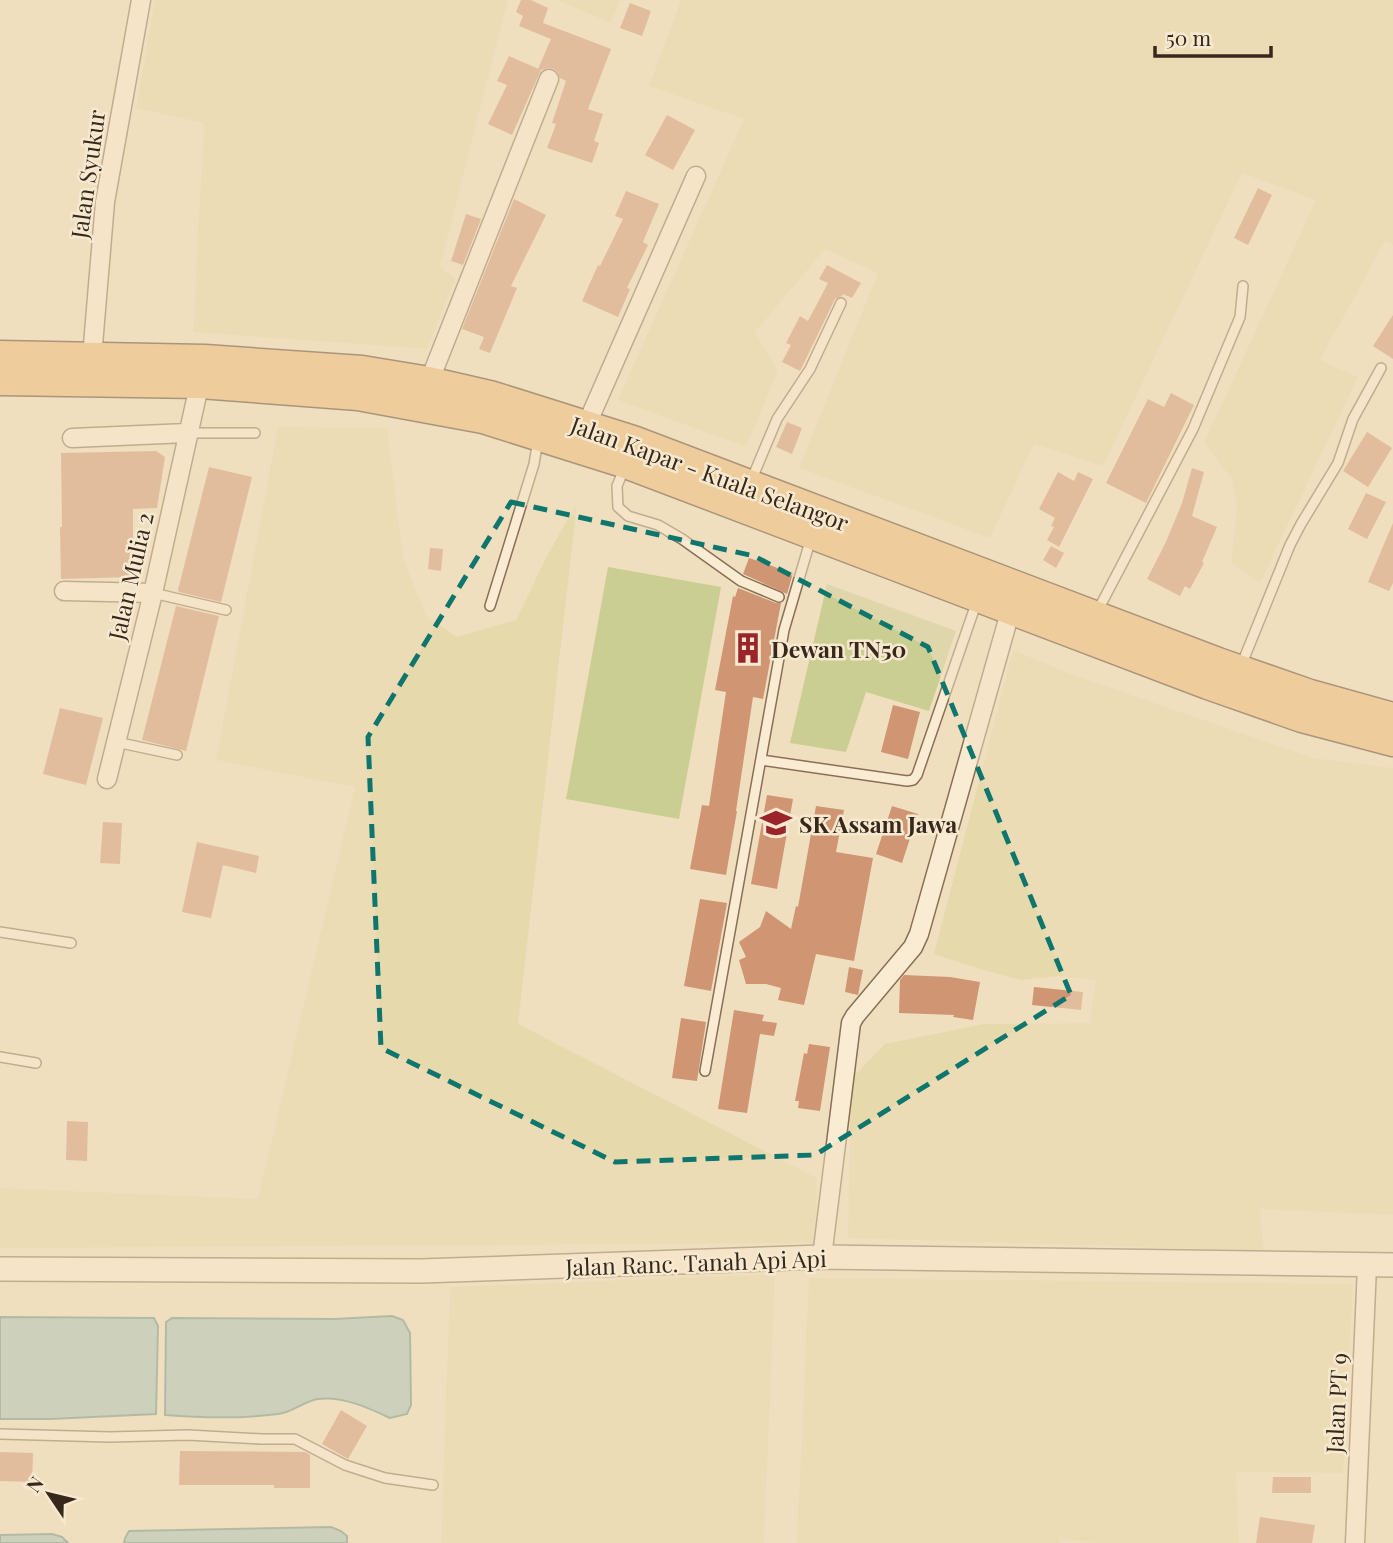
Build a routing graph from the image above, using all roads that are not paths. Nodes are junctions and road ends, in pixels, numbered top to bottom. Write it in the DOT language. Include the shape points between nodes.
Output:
graph roads {
  1 [pos="141,0"];
  2 [pos="549,79"];
  3 [pos="696,176"];
  4 [pos="1243,286"];
  5 [pos="841,303"];
  6 [pos="0,356"];
  7 [pos="92,357"];
  8 [pos="1381,368"];
  9 [pos="202,372"];
  10 [pos="0,380"];
  11 [pos="429,382"];
  12 [pos="586,426"];
  13 [pos="187,433"];
  14 [pos="255,433"];
  15 [pos="539,436"];
  16 [pos="72,438"];
  17 [pos="626,463"];
  18 [pos="749,486"];
  19 [pos="816,523"];
  20 [pos="982,586"];
  21 [pos="64,591"];
  22 [pos="153,593"];
  23 [pos="779,597"];
  24 [pos="490,606"];
  25 [pos="1011,609"];
  26 [pos="226,610"];
  27 [pos="1095,616"];
  28 [pos="1239,670"];
  29 [pos="1393,718"];
  30 [pos="1393,741"];
  31 [pos="116,742"];
  32 [pos="177,755"];
  33 [pos="761,760"];
  34 [pos="107,779"];
  35 [pos="0,932"];
  36 [pos="71,943"];
  37 [pos="0,1057"];
  38 [pos="36,1063"];
  39 [pos="705,1071"];
  40 [pos="822,1257"];
  41 [pos="1393,1265"];
  42 [pos="1367,1266"];
  43 [pos="0,1269"];
  44 [pos="0,1434"];
  45 [pos="433,1485"];
  46 [pos="1355,1543"];
  1 -- 7 [label="street, Jalan Syukur" via="105,202"];
  2 -- 11 [label="street"];
  3 -- 12 [label="street"];
  4 -- 27 [label="lane" via="1240,317 1193,429"];
  5 -- 18 [label="lane" via="810,369 774,426"];
  6 -- 7 [label="highway, Jalan Kapar - Kuala Selangor"];
  7 -- 9 [label="highway, Jalan Kapar - Kuala Selangor"];
  8 -- 28 [label="lane" via="1353,419 1338,463 1290,545"];
  9 -- 10 [label="highway, Jalan Kapar - Kuala Selangor"];
  9 -- 11 [label="highway, Jalan Kapar - Kuala Selangor" via="362,371"];
  9 -- 13 [label="street, Jalan Mulia 2"];
  9 -- 15 [label="highway, Jalan Kapar - Kuala Selangor" via="484,418"];
  11 -- 12 [label="highway, Jalan Kapar - Kuala Selangor"];
  12 -- 18 [label="highway, Jalan Kapar - Kuala Selangor"];
  13 -- 14 [label="lane"];
  13 -- 16 [label="street"];
  13 -- 22 [label="street, Jalan Mulia 2"];
  15 -- 17 [label="highway, Jalan Kapar - Kuala Selangor"];
  15 -- 24 [label="lane"];
  17 -- 19 [label="highway, Jalan Kapar - Kuala Selangor"];
  17 -- 23 [label="lane" via="617,486 618,507 628,516 658,526 741,581"];
  18 -- 19 [label="highway, Jalan Kapar - Kuala Selangor"];
  19 -- 20 [label="highway, Jalan Kapar - Kuala Selangor"];
  19 -- 33 [label="lane" via="784,629"];
  20 -- 25 [label="highway, Jalan Kapar - Kuala Selangor"];
  20 -- 27 [label="highway, Jalan Kapar - Kuala Selangor"];
  20 -- 33 [label="lane" via="913,780"];
  21 -- 22 [label="street"];
  22 -- 26 [label="lane"];
  22 -- 31 [label="street, Jalan Mulia 2"];
  25 -- 30 [label="highway, Jalan Kapar - Kuala Selangor" via="1302,717"];
  25 -- 40 [label="street" via="919,934 851,1023"];
  27 -- 28 [label="highway, Jalan Kapar - Kuala Selangor"];
  28 -- 29 [label="highway, Jalan Kapar - Kuala Selangor"];
  31 -- 32 [label="lane"];
  31 -- 34 [label="street, Jalan Mulia 2"];
  33 -- 39 [label="lane"];
  35 -- 36 [label="lane"];
  37 -- 38 [label="lane"];
  40 -- 42 [label="street, Jalan Ranc. Tanah Api Api"];
  40 -- 43 [label="street, Jalan Ranc. Tanah Api Api" via="421,1271"];
  41 -- 42 [label="street, Jalan Ranc. Tanah Api Api"];
  42 -- 46 [label="street, Jalan PT 9"];
  44 -- 45 [label="lane" via="295,1439 345,1465 386,1478"];
}
